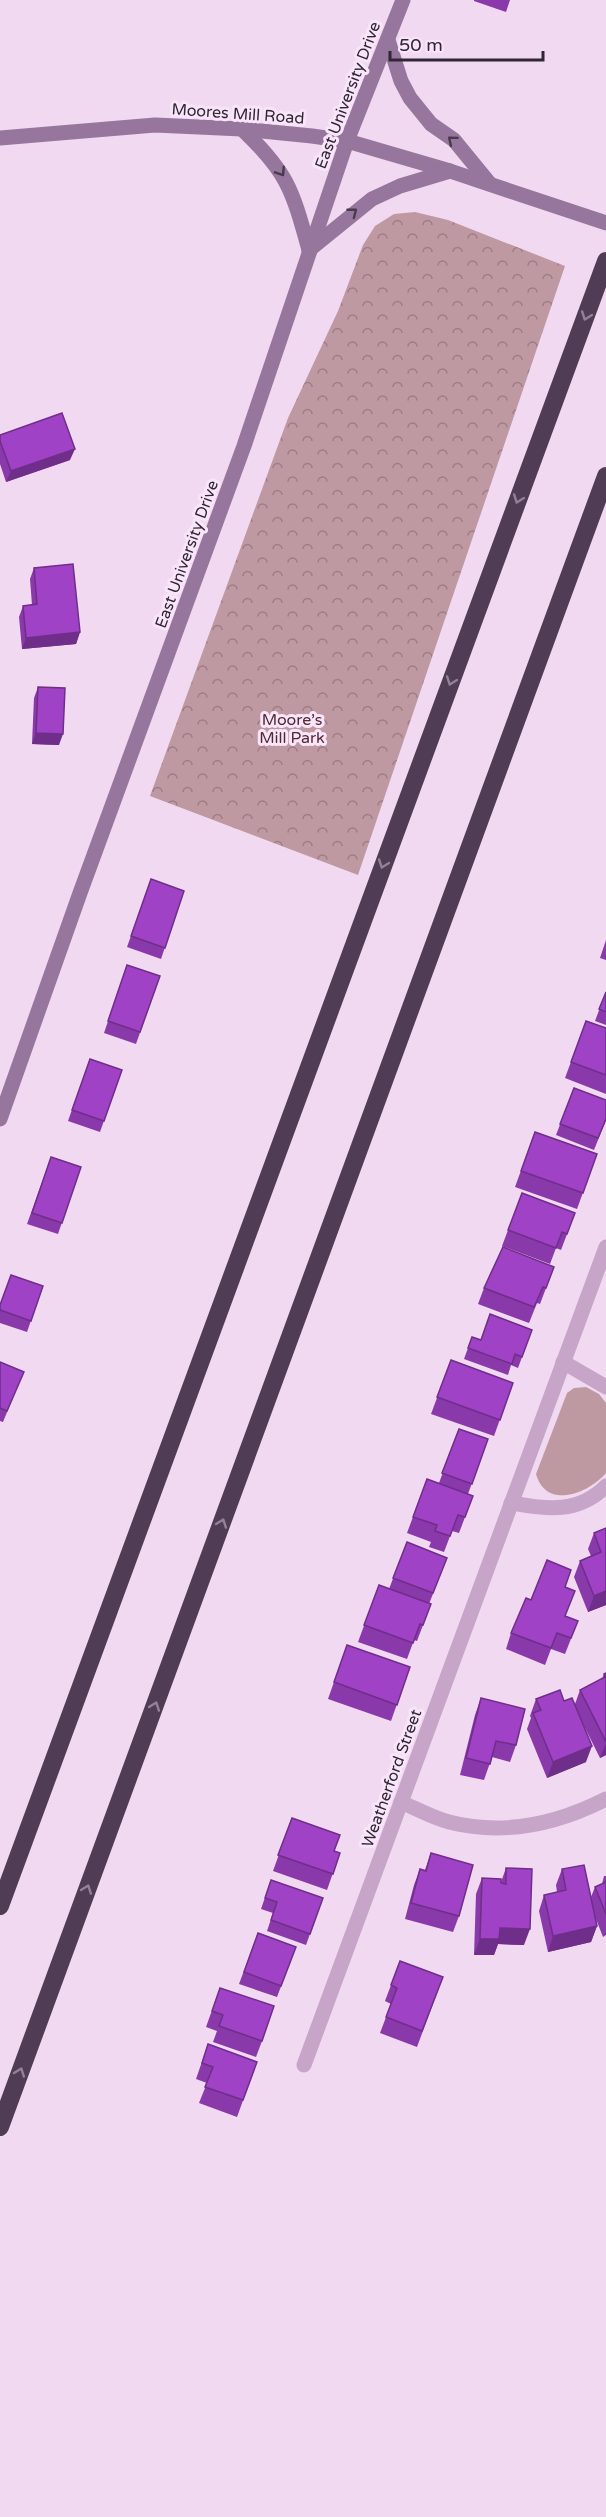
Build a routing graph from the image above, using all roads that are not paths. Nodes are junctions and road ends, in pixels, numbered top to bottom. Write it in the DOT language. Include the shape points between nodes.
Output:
graph roads {
  1 [pos="403,0"];
  2 [pos="388,40"];
  3 [pos="242,129"];
  4 [pos="0,138"];
  5 [pos="347,141"];
  6 [pos="450,171"];
  7 [pos="490,184"];
  8 [pos="606,223"];
  9 [pos="309,250"];
  10 [pos="606,261"];
  11 [pos="606,476"];
  12 [pos="0,1119"];
  13 [pos="606,1247"];
  14 [pos="563,1362"];
  15 [pos="606,1387"];
  16 [pos="606,1486"];
  17 [pos="511,1503"];
  18 [pos="606,1799"];
  19 [pos="401,1802"];
  20 [pos="0,1906"];
  21 [pos="304,2066"];
  22 [pos="0,2127"];
  1 -- 2 [label="main road, East University Drive"];
  2 -- 5 [label="main road, East University Drive"];
  7 -- 2 [label="main road, one-way" via="454,140 431,124 410,98"];
  3 -- 4 [label="main road, Moores Mill Road" via="155,125"];
  3 -- 5 [label="main road, Moores Mill Road"];
  3 -- 9 [label="main road, one-way" via="284,176 297,204"];
  5 -- 6 [label="main road, Moores Mill Road"];
  5 -- 9 [label="main road, East University Drive"];
  6 -- 7 [label="main road, Moores Mill Road"];
  9 -- 6 [label="main road, one-way" via="372,199"];
  7 -- 8 [label="main road, Moores Mill Road"];
  9 -- 12 [label="main road, East University Drive" via="240,457"];
  10 -- 20 [label="highway, one-way"];
  22 -- 11 [label="highway, one-way"];
  13 -- 14 [label="street, Weatherford Street"];
  14 -- 15 [label="street"];
  14 -- 17 [label="street, Weatherford Street"];
  16 -- 17 [label="street" via="595,1497 569,1508"];
  17 -- 19 [label="street, Weatherford Street"];
  18 -- 19 [label="street" via="550,1822 519,1827 481,1827 447,1821"];
  19 -- 21 [label="street, Weatherford Street"];
}
